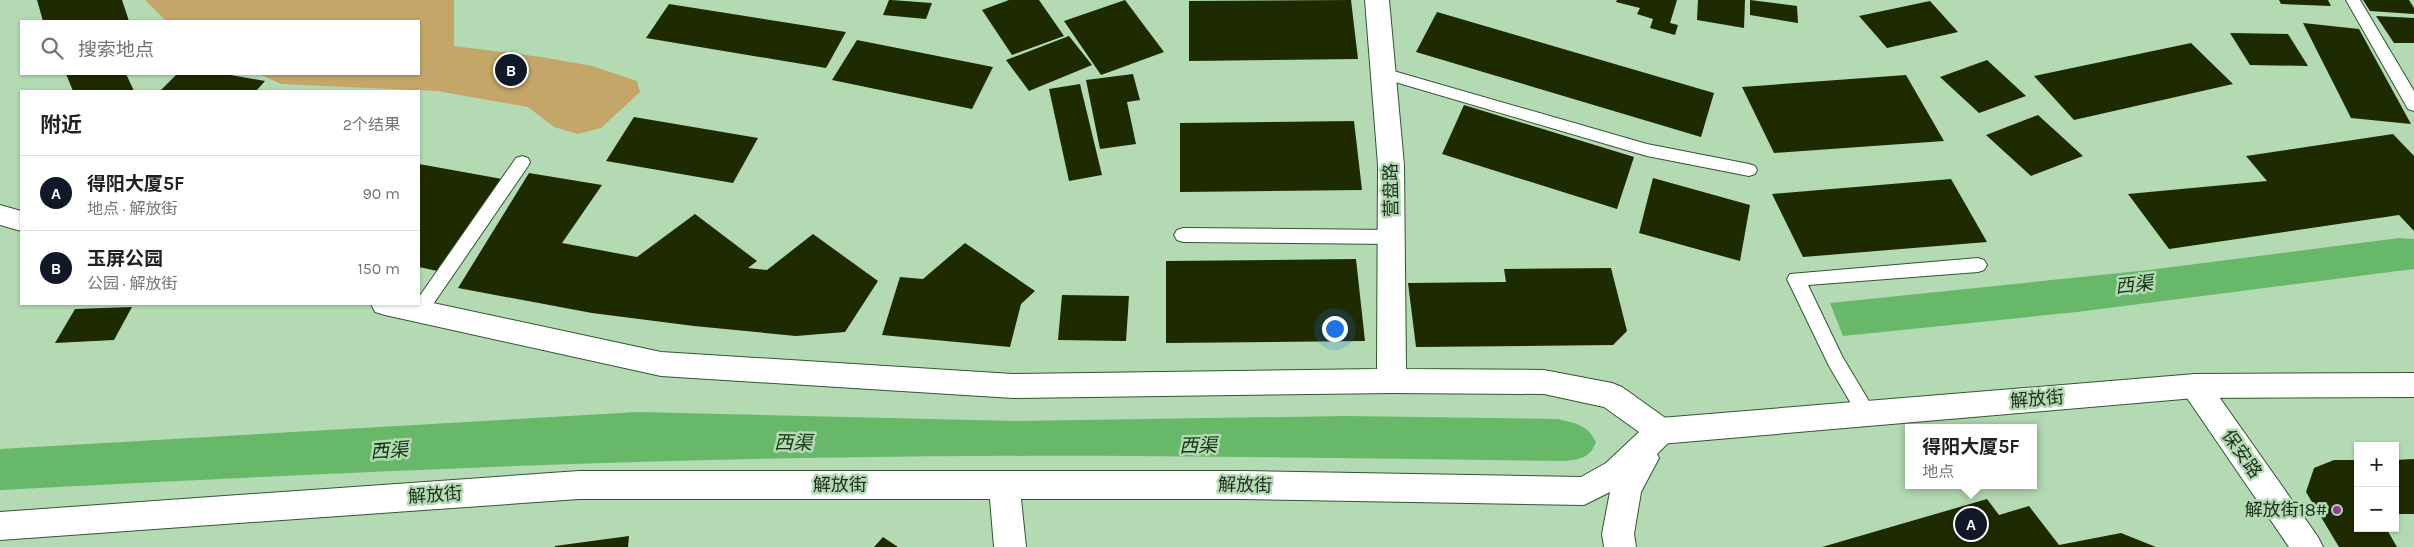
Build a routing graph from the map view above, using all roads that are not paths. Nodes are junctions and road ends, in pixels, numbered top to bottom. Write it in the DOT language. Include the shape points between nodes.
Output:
graph roads {
  1 [pos="1377,0"];
  2 [pos="2353,0"];
  3 [pos="1383,73"];
  4 [pos="2414,105"];
  5 [pos="522,162"];
  6 [pos="1749,170"];
  7 [pos="0,216"];
  8 [pos="20,222"];
  9 [pos="1183,235"];
  10 [pos="1392,237"];
  11 [pos="1978,265"];
  12 [pos="391,305"];
  13 [pos="419,311"];
  14 [pos="1392,381"];
  15 [pos="2414,385"];
  16 [pos="2195,386"];
  17 [pos="1867,413"];
  18 [pos="1660,431"];
  19 [pos="1004,484"];
  20 [pos="0,526"];
  21 [pos="1010,547"];
  22 [pos="1620,547"];
  23 [pos="2307,547"];
  1 -- 3 [label="street, 营盘路"];
  2 -- 4 [label="lane"];
  3 -- 6 [label="lane" via="1647,150"];
  3 -- 10 [label="street, 营盘路" via="1391,165"];
  5 -- 13 [label="lane"];
  7 -- 8 [label="street"];
  9 -- 10 [label="lane"];
  10 -- 14 [label="street, 营盘路"];
  11 -- 17 [label="lane" via="1796,279 1835,361"];
  12 -- 13 [label="street"];
  13 -- 14 [label="street" via="661,364 1013,386"];
  14 -- 18 [label="street" via="1544,382 1577,388 1612,396"];
  15 -- 16 [label="street, 解放街"];
  16 -- 17 [label="street, 解放街"];
  16 -- 23 [label="street, 保安路"];
  17 -- 18 [label="street, 解放街"];
  18 -- 19 [label="street, 解放街" via="1617,473 1584,491"];
  18 -- 22 [label="street" via="1626,490 1618,534"];
  19 -- 20 [label="street, 解放街" via="579,485"];
  19 -- 21 [label="street"];
}
